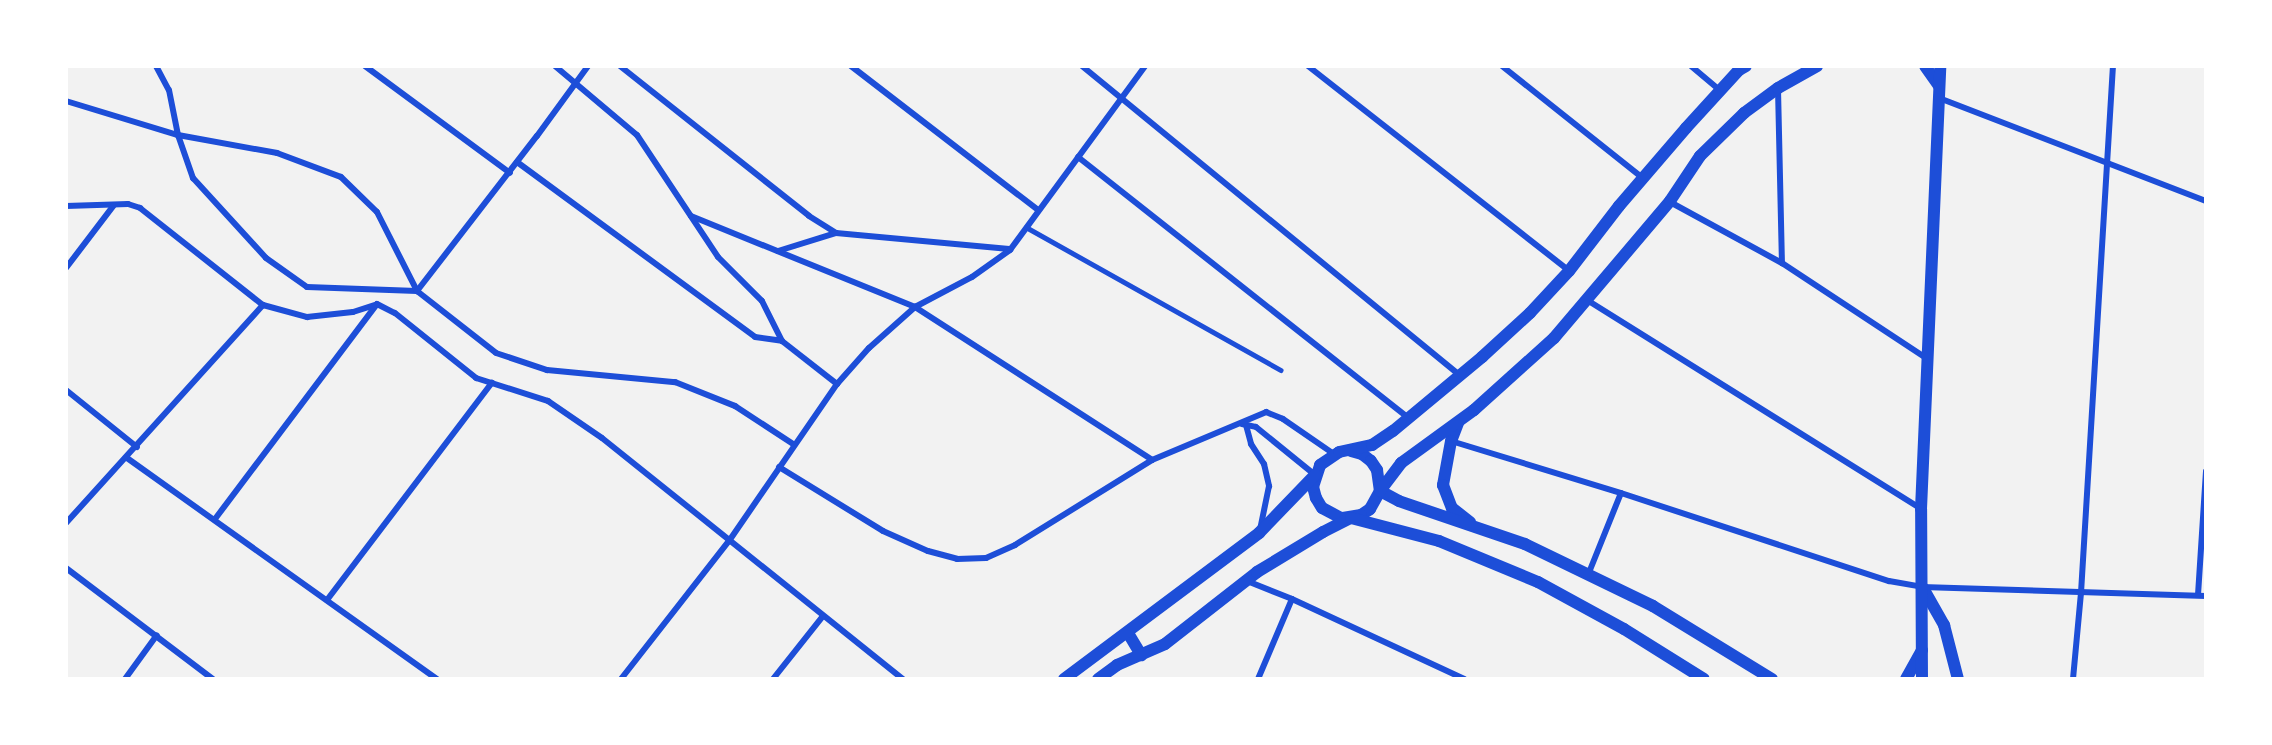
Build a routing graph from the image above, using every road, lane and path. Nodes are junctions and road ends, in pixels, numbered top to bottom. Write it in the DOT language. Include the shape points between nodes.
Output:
graph roads {
  1 [pos="156,66"];
  2 [pos="364,66"];
  3 [pos="555,66"];
  4 [pos="588,66"];
  5 [pos="620,66"];
  6 [pos="851,66"];
  7 [pos="1082,66"];
  8 [pos="1145,66"];
  9 [pos="1308,66"];
  10 [pos="1502,66"];
  11 [pos="1691,66"];
  12 [pos="1746,66"];
  13 [pos="1817,66"];
  14 [pos="1925,66"];
  15 [pos="1940,66"];
  16 [pos="2113,66"];
  17 [pos="576,82"];
  18 [pos="1778,88"];
  19 [pos="1720,90"];
  20 [pos="1939,92"];
  21 [pos="1122,97"];
  22 [pos="66,100"];
  23 [pos="178,135"];
  24 [pos="1078,157"];
  25 [pos="517,162"];
  26 [pos="2106,162"];
  27 [pos="510,173"];
  28 [pos="1643,178"];
  29 [pos="1670,201"];
  30 [pos="2206,201"];
  31 [pos="114,205"];
  32 [pos="66,206"];
  33 [pos="1038,210"];
  34 [pos="691,216"];
  35 [pos="1026,227"];
  36 [pos="836,232"];
  37 [pos="1010,249"];
  38 [pos="778,251"];
  39 [pos="1782,263"];
  40 [pos="66,268"];
  41 [pos="1569,271"];
  42 [pos="417,291"];
  43 [pos="1587,300"];
  44 [pos="377,304"];
  45 [pos="263,305"];
  46 [pos="915,307"];
  47 [pos="782,341"];
  48 [pos="1926,358"];
  49 [pos="1281,370"];
  50 [pos="1460,375"];
  51 [pos="492,383"];
  52 [pos="837,384"];
  53 [pos="66,390"];
  54 [pos="1408,418"];
  55 [pos="1459,421"];
  56 [pos="1236,423"];
  57 [pos="1246,425"];
  58 [pos="1451,441"];
  59 [pos="793,444"];
  60 [pos="136,447"];
  61 [pos="1351,451"];
  62 [pos="1334,454"];
  63 [pos="127,458"];
  64 [pos="1152,460"];
  65 [pos="779,467"];
  66 [pos="2206,471"];
  67 [pos="1315,475"];
  68 [pos="1380,491"];
  69 [pos="1622,493"];
  70 [pos="1921,509"];
  71 [pos="1351,518"];
  72 [pos="215,519"];
  73 [pos="66,523"];
  74 [pos="1475,527"];
  75 [pos="1259,534"];
  76 [pos="729,541"];
  77 [pos="66,568"];
  78 [pos="1588,575"];
  79 [pos="1246,581"];
  80 [pos="1922,586"];
  81 [pos="2081,593"];
  82 [pos="2198,595"];
  83 [pos="2206,596"];
  84 [pos="1292,599"];
  85 [pos="327,600"];
  86 [pos="823,616"];
  87 [pos="1128,633"];
  88 [pos="157,635"];
  89 [pos="1923,649"];
  90 [pos="1141,655"];
  91 [pos="125,679"];
  92 [pos="213,679"];
  93 [pos="436,679"];
  94 [pos="621,679"];
  95 [pos="773,679"];
  96 [pos="903,679"];
  97 [pos="1064,679"];
  98 [pos="1098,679"];
  99 [pos="1258,679"];
  100 [pos="1464,679"];
  101 [pos="1704,679"];
  102 [pos="1772,679"];
  103 [pos="1906,679"];
  104 [pos="1922,679"];
  105 [pos="1958,679"];
  106 [pos="2073,679"];
  1 -- 23 [label="street" via="169,90"];
  2 -- 27 [label="street"];
  3 -- 17 [label="street"];
  4 -- 17 [label="street"];
  5 -- 36 [label="street" via="809,216"];
  6 -- 33 [label="street"];
  7 -- 21 [label="street"];
  8 -- 21 [label="street"];
  9 -- 41 [label="street"];
  10 -- 28 [label="street"];
  11 -- 19 [label="street"];
  12 -- 19 [label="main road"];
  13 -- 18 [label="main road"];
  14 -- 20 [label="main road"];
  15 -- 20 [label="main road"];
  16 -- 26 [label="street"];
  17 -- 25 [label="street"];
  17 -- 34 [label="street" via="637,135"];
  18 -- 29 [label="main road" via="1744,113 1700,156"];
  18 -- 39 [label="street"];
  19 -- 28 [label="main road"];
  20 -- 26 [label="street"];
  20 -- 48 [label="main road"];
  21 -- 24 [label="street"];
  21 -- 50 [label="street"];
  22 -- 23 [label="street"];
  23 -- 42 [label="street" via="277,153 341,177 377,212"];
  23 -- 42 [label="street" via="193,178 266,258 307,287"];
  24 -- 33 [label="street"];
  24 -- 54 [label="street"];
  25 -- 27 [label="street"];
  25 -- 47 [label="street" via="755,337"];
  26 -- 30 [label="street"];
  26 -- 81 [label="street"];
  27 -- 42 [label="street"];
  28 -- 41 [label="main road"];
  29 -- 39 [label="street"];
  29 -- 43 [label="main road"];
  31 -- 32 [label="street"];
  31 -- 40 [label="street"];
  31 -- 45 [label="street" via="140,208"];
  33 -- 35 [label="street"];
  34 -- 38 [label="street"];
  34 -- 47 [label="street" via="718,257 762,301"];
  35 -- 37 [label="street"];
  35 -- 49 [label="lane"];
  36 -- 37 [label="street"];
  36 -- 38 [label="street"];
  37 -- 46 [label="street" via="972,278"];
  38 -- 46 [label="street"];
  39 -- 48 [label="street"];
  41 -- 50 [label="main road" via="1530,313"];
  42 -- 59 [label="street" via="496,353 547,370 675,382 735,406"];
  43 -- 55 [label="main road" via="1554,338"];
  43 -- 70 [label="street"];
  44 -- 45 [label="street" via="353,312 307,317"];
  44 -- 51 [label="street" via="395,313 476,378"];
  44 -- 72 [label="street"];
  45 -- 60 [label="street"];
  46 -- 52 [label="street" via="869,348"];
  46 -- 64 [label="street"];
  47 -- 52 [label="street"];
  48 -- 70 [label="main road"];
  50 -- 54 [label="main road"];
  51 -- 76 [label="street" via="548,401 602,438"];
  51 -- 85 [label="street"];
  52 -- 59 [label="street"];
  53 -- 60 [label="street"];
  54 -- 61 [label="main road" via="1372,445"];
  55 -- 58 [label="main road"];
  55 -- 68 [label="main road" via="1401,463"];
  56 -- 57 [label="street"];
  56 -- 62 [label="street" via="1266,412"];
  56 -- 64 [label="street"];
  57 -- 67 [label="street" via="1256,427"];
  57 -- 75 [label="street" via="1251,444 1264,464 1269,486"];
  58 -- 69 [label="street"];
  58 -- 74 [label="main road" via="1443,485 1452,508"];
  59 -- 65 [label="street"];
  60 -- 63 [label="street"];
  61 -- 62 [label="main road"];
  61 -- 68 [label="main road" via="1377,470"];
  62 -- 67 [label="main road" via="1320,465"];
  63 -- 72 [label="street"];
  63 -- 73 [label="street"];
  64 -- 65 [label="street" via="1015,545 986,558 957,559 883,531"];
  65 -- 76 [label="street"];
  66 -- 82 [label="street"];
  67 -- 71 [label="main road" via="1313,487 1322,508 1341,518"];
  67 -- 75 [label="main road"];
  68 -- 71 [label="main road" via="1370,509"];
  68 -- 74 [label="main road"];
  69 -- 78 [label="street"];
  69 -- 80 [label="street" via="1854,571"];
  70 -- 80 [label="main road"];
  71 -- 79 [label="main road"];
  71 -- 101 [label="main road" via="1439,541 1538,582"];
  72 -- 85 [label="street"];
  74 -- 78 [label="main road" via="1525,544"];
  75 -- 87 [label="main road"];
  76 -- 86 [label="street"];
  76 -- 94 [label="street"];
  77 -- 88 [label="street"];
  78 -- 102 [label="main road" via="1653,606"];
  79 -- 84 [label="street"];
  79 -- 90 [label="main road" via="1165,644"];
  80 -- 81 [label="street"];
  80 -- 89 [label="main road"];
  80 -- 105 [label="main road" via="1944,625"];
  81 -- 82 [label="street"];
  81 -- 106 [label="street"];
  82 -- 83 [label="street"];
  84 -- 99 [label="street"];
  84 -- 100 [label="street"];
  85 -- 93 [label="street"];
  86 -- 95 [label="street"];
  86 -- 96 [label="street"];
  87 -- 90 [label="main road"];
  87 -- 97 [label="main road"];
  88 -- 91 [label="street"];
  88 -- 92 [label="street"];
  89 -- 103 [label="main road"];
  89 -- 104 [label="main road"];
  90 -- 98 [label="main road"];
}
